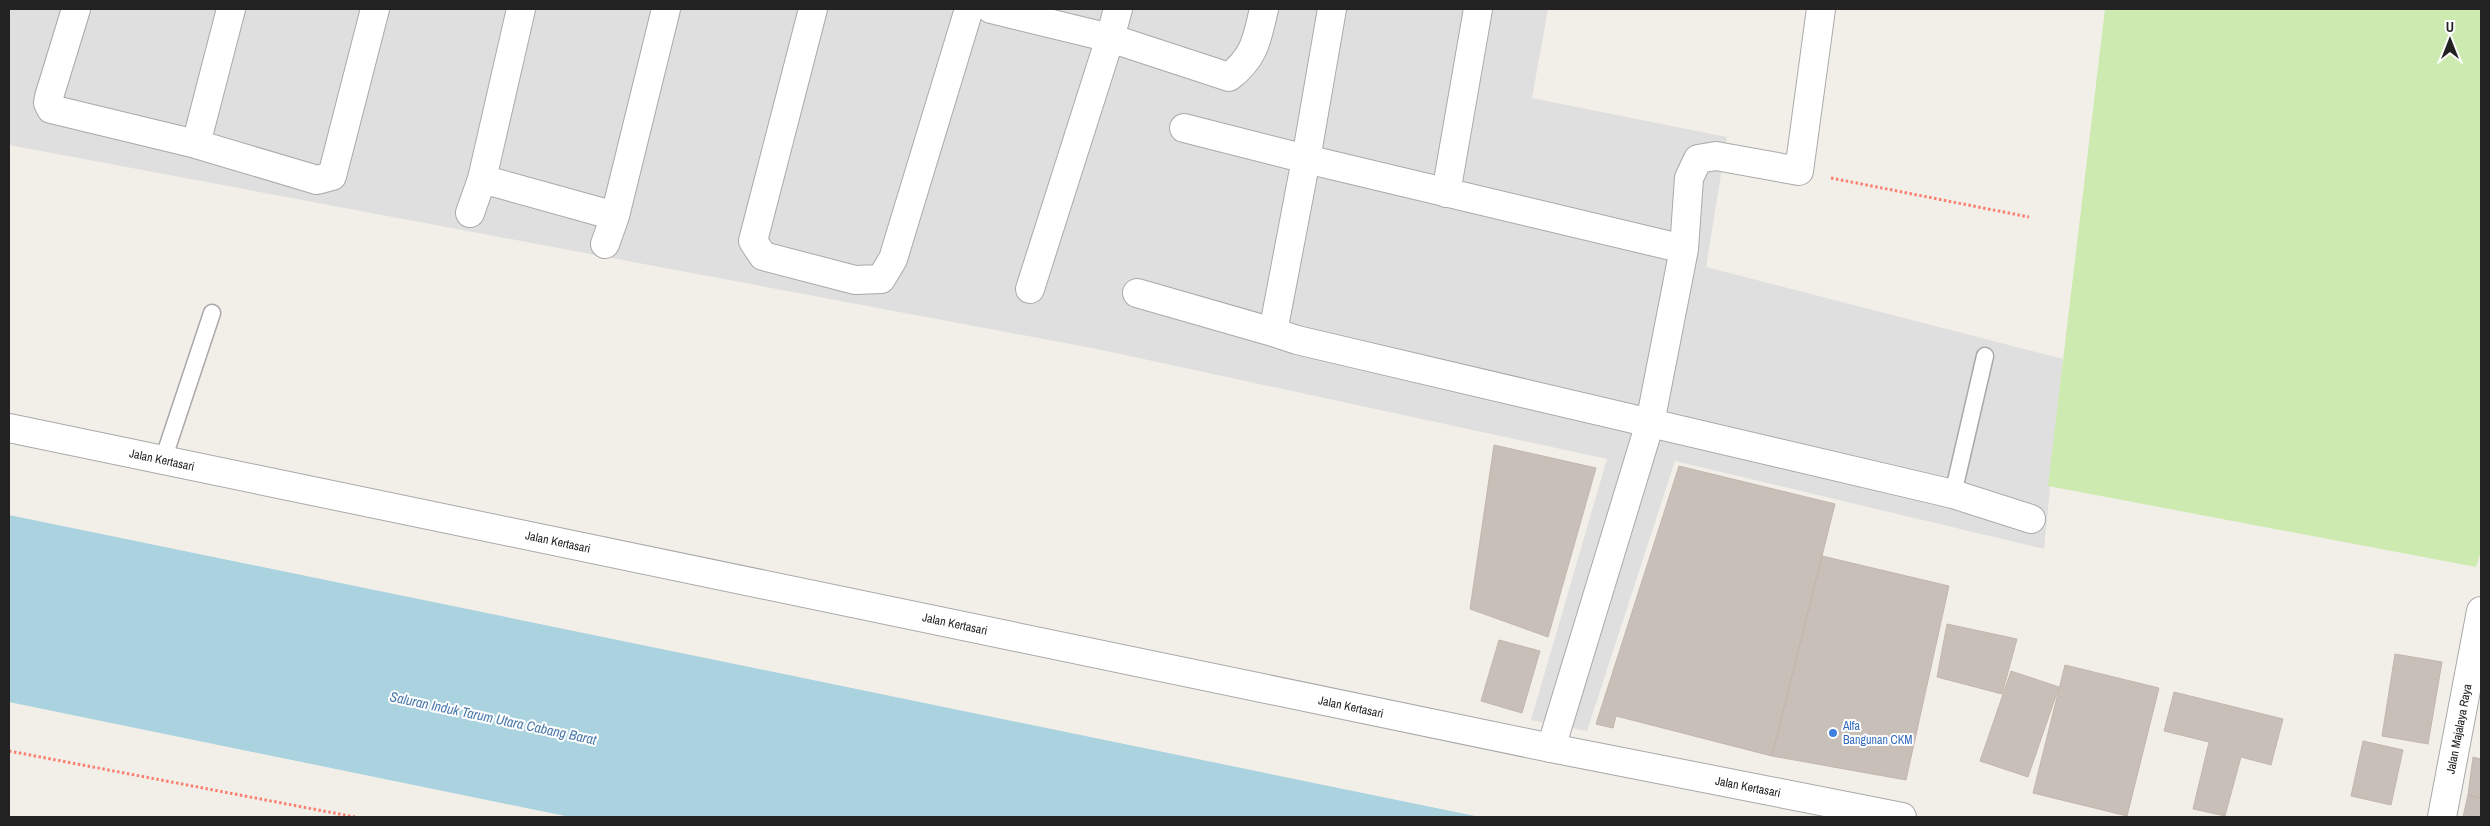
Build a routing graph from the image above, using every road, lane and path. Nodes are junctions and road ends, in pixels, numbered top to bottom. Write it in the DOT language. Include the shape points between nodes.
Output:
graph roads {
  1 [pos="76,9"];
  2 [pos="232,9"];
  3 [pos="376,9"];
  4 [pos="522,9"];
  5 [pos="666,9"];
  6 [pos="813,9"];
  7 [pos="968,9"];
  8 [pos="991,9"];
  9 [pos="1118,9"];
  10 [pos="1264,9"];
  11 [pos="1332,9"];
  12 [pos="1478,9"];
  13 [pos="1821,9"];
  14 [pos="1110,38"];
  15 [pos="1184,128"];
  16 [pos="196,144"];
  17 [pos="1306,159"];
  18 [pos="1799,171"];
  19 [pos="482,178"];
  20 [pos="1446,192"];
  21 [pos="470,212"];
  22 [pos="615,216"];
  23 [pos="2029,217"];
  24 [pos="605,244"];
  25 [pos="1684,249"];
  26 [pos="1030,288"];
  27 [pos="1137,293"];
  28 [pos="212,313"];
  29 [pos="1273,332"];
  30 [pos="1985,356"];
  31 [pos="1650,423"];
  32 [pos="9,428"];
  33 [pos="163,460"];
  34 [pos="1953,494"];
  35 [pos="2031,519"];
  36 [pos="2481,611"];
  37 [pos="1551,748"];
  38 [pos="9,751"];
  39 [pos="355,817"];
  40 [pos="1902,817"];
  41 [pos="2442,817"];
  1 -- 16 [label="street" via="48,96 51,109"];
  2 -- 16 [label="street"];
  3 -- 16 [label="street" via="332,176 317,180"];
  4 -- 19 [label="street"];
  5 -- 22 [label="street"];
  6 -- 7 [label="street" via="753,241 763,256 855,280 881,279 894,259"];
  8 -- 14 [label="street"];
  9 -- 14 [label="street"];
  10 -- 14 [label="street" via="1254,50 1242,67 1229,77"];
  11 -- 17 [label="street"];
  12 -- 20 [label="street"];
  13 -- 18 [label="street"];
  14 -- 26 [label="street"];
  15 -- 17 [label="street"];
  17 -- 20 [label="street"];
  17 -- 29 [label="street"];
  18 -- 23 [label="path"];
  18 -- 25 [label="street" via="1716,156 1698,159 1689,178"];
  19 -- 21 [label="street"];
  19 -- 22 [label="street"];
  20 -- 25 [label="street"];
  22 -- 24 [label="street"];
  25 -- 31 [label="street"];
  27 -- 29 [label="street"];
  28 -- 33 [label="lane"];
  29 -- 31 [label="street"];
  30 -- 34 [label="lane"];
  31 -- 34 [label="street"];
  31 -- 37 [label="street"];
  32 -- 33 [label="street, Jalan Kertasari"];
  33 -- 37 [label="street, Jalan Kertasari"];
  34 -- 35 [label="street"];
  36 -- 41 [label="street, Jalan Majalaya Raya"];
  37 -- 40 [label="street, Jalan Kertasari"];
  38 -- 39 [label="path"];
}
